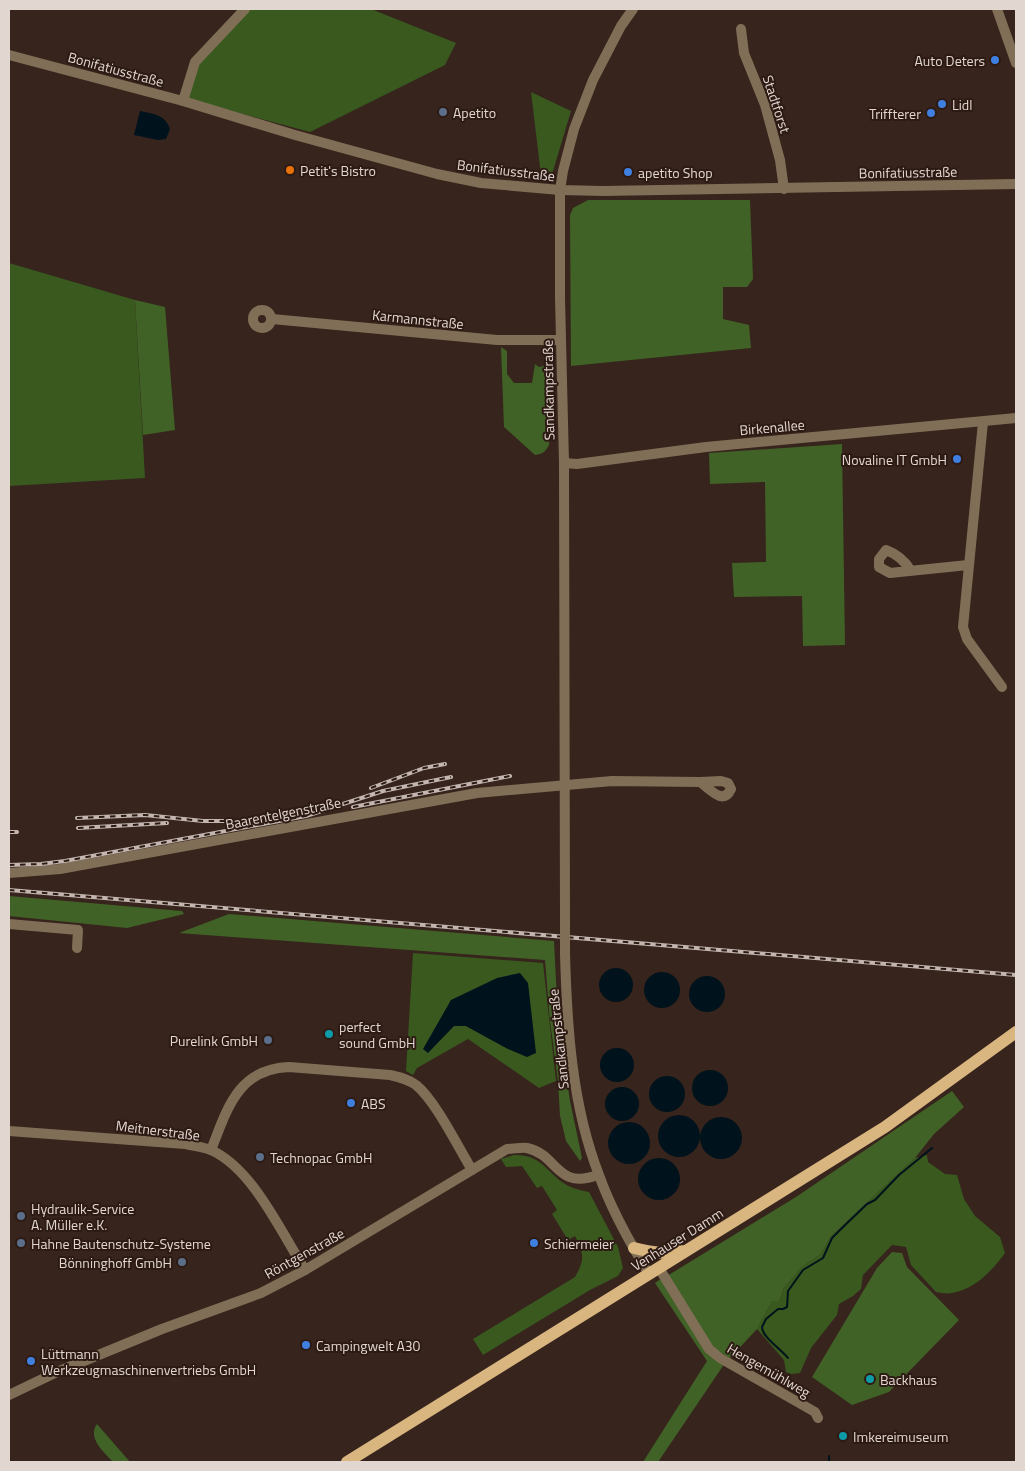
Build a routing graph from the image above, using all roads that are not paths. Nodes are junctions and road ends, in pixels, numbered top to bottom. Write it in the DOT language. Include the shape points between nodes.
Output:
graph roads {
  1 [pos="245,9"];
  2 [pos="633,9"];
  3 [pos="997,9"];
  4 [pos="741,29"];
  5 [pos="9,55"];
  6 [pos="1016,63"];
  7 [pos="183,101"];
  8 [pos="1016,184"];
  9 [pos="784,189"];
  10 [pos="560,190"];
  11 [pos="272,320"];
  12 [pos="561,340"];
  13 [pos="1016,418"];
  14 [pos="983,422"];
  15 [pos="564,464"];
  16 [pos="968,565"];
  17 [pos="911,571"];
  18 [pos="1002,687"];
  19 [pos="700,782"];
  20 [pos="564,786"];
  21 [pos="9,873"];
  22 [pos="9,924"];
  23 [pos="76,948"];
  24 [pos="1016,1032"];
  25 [pos="9,1131"];
  26 [pos="211,1150"];
  27 [pos="472,1170"];
  28 [pos="598,1175"];
  29 [pos="706,1239"];
  30 [pos="634,1248"];
  31 [pos="304,1270"];
  32 [pos="654,1271"];
  33 [pos="9,1394"];
  34 [pos="818,1418"];
  35 [pos="347,1462"];
  1 -- 7 [label="street" via="195,62"];
  2 -- 10 [label="street, Sandkampstraße" via="593,80 574,129"];
  3 -- 6 [label="street"];
  4 -- 9 [label="street, Stadtforst" via="744,53 765,105 780,160"];
  5 -- 7 [label="street, Bonifatiusstraße"];
  7 -- 10 [label="street, Bonifatiusstraße" via="295,136 437,174 480,183"];
  8 -- 9 [label="street, Bonifatiusstraße"];
  9 -- 10 [label="street, Bonifatiusstraße"];
  10 -- 12 [label="street, Sandkampstraße"];
  11 -- 12 [label="street, Karmannstraße" via="489,340"];
  12 -- 15 [label="street, Sandkampstraße"];
  13 -- 14 [label="street, Birkenallee"];
  14 -- 15 [label="street, Birkenallee" via="716,446"];
  14 -- 16 [label="street"];
  15 -- 20 [label="street, Sandkampstraße"];
  16 -- 17 [label="street"];
  16 -- 18 [label="street" via="963,627 967,639"];
  19 -- 20 [label="street" via="612,781"];
  20 -- 21 [label="street, Baarentelgenstraße" via="468,794 60,869"];
  20 -- 28 [label="street, Sandkampstraße, bridge" via="568,1015 574,1079"];
  22 -- 23 [label="street" via="78,930"];
  24 -- 29 [label="main road, Venhauser Damm" via="885,1128"];
  25 -- 26 [label="street, Meitnerstraße" via="185,1144"];
  26 -- 27 [label="street" via="231,1100 248,1080 260,1073 289,1067 390,1075 414,1084 432,1103"];
  26 -- 31 [label="street, Meitnerstraße" via="235,1166 253,1185"];
  27 -- 28 [label="street, Röntgenstraße" via="507,1149 526,1148 571,1178 586,1180"];
  27 -- 31 [label="street, Röntgenstraße"];
  28 -- 30 [label="street, Sandkampstraße"];
  29 -- 30 [label="main road" via="671,1254"];
  29 -- 32 [label="main road, Venhauser Damm"];
  30 -- 32 [label="street, Sandkampstraße"];
  31 -- 33 [label="street, Röntgenstraße" via="260,1293 153,1332"];
  32 -- 34 [label="street, Hengemühlweg" via="710,1349 720,1358 815,1412"];
  32 -- 35 [label="main road, Venhauser Damm"];
}
